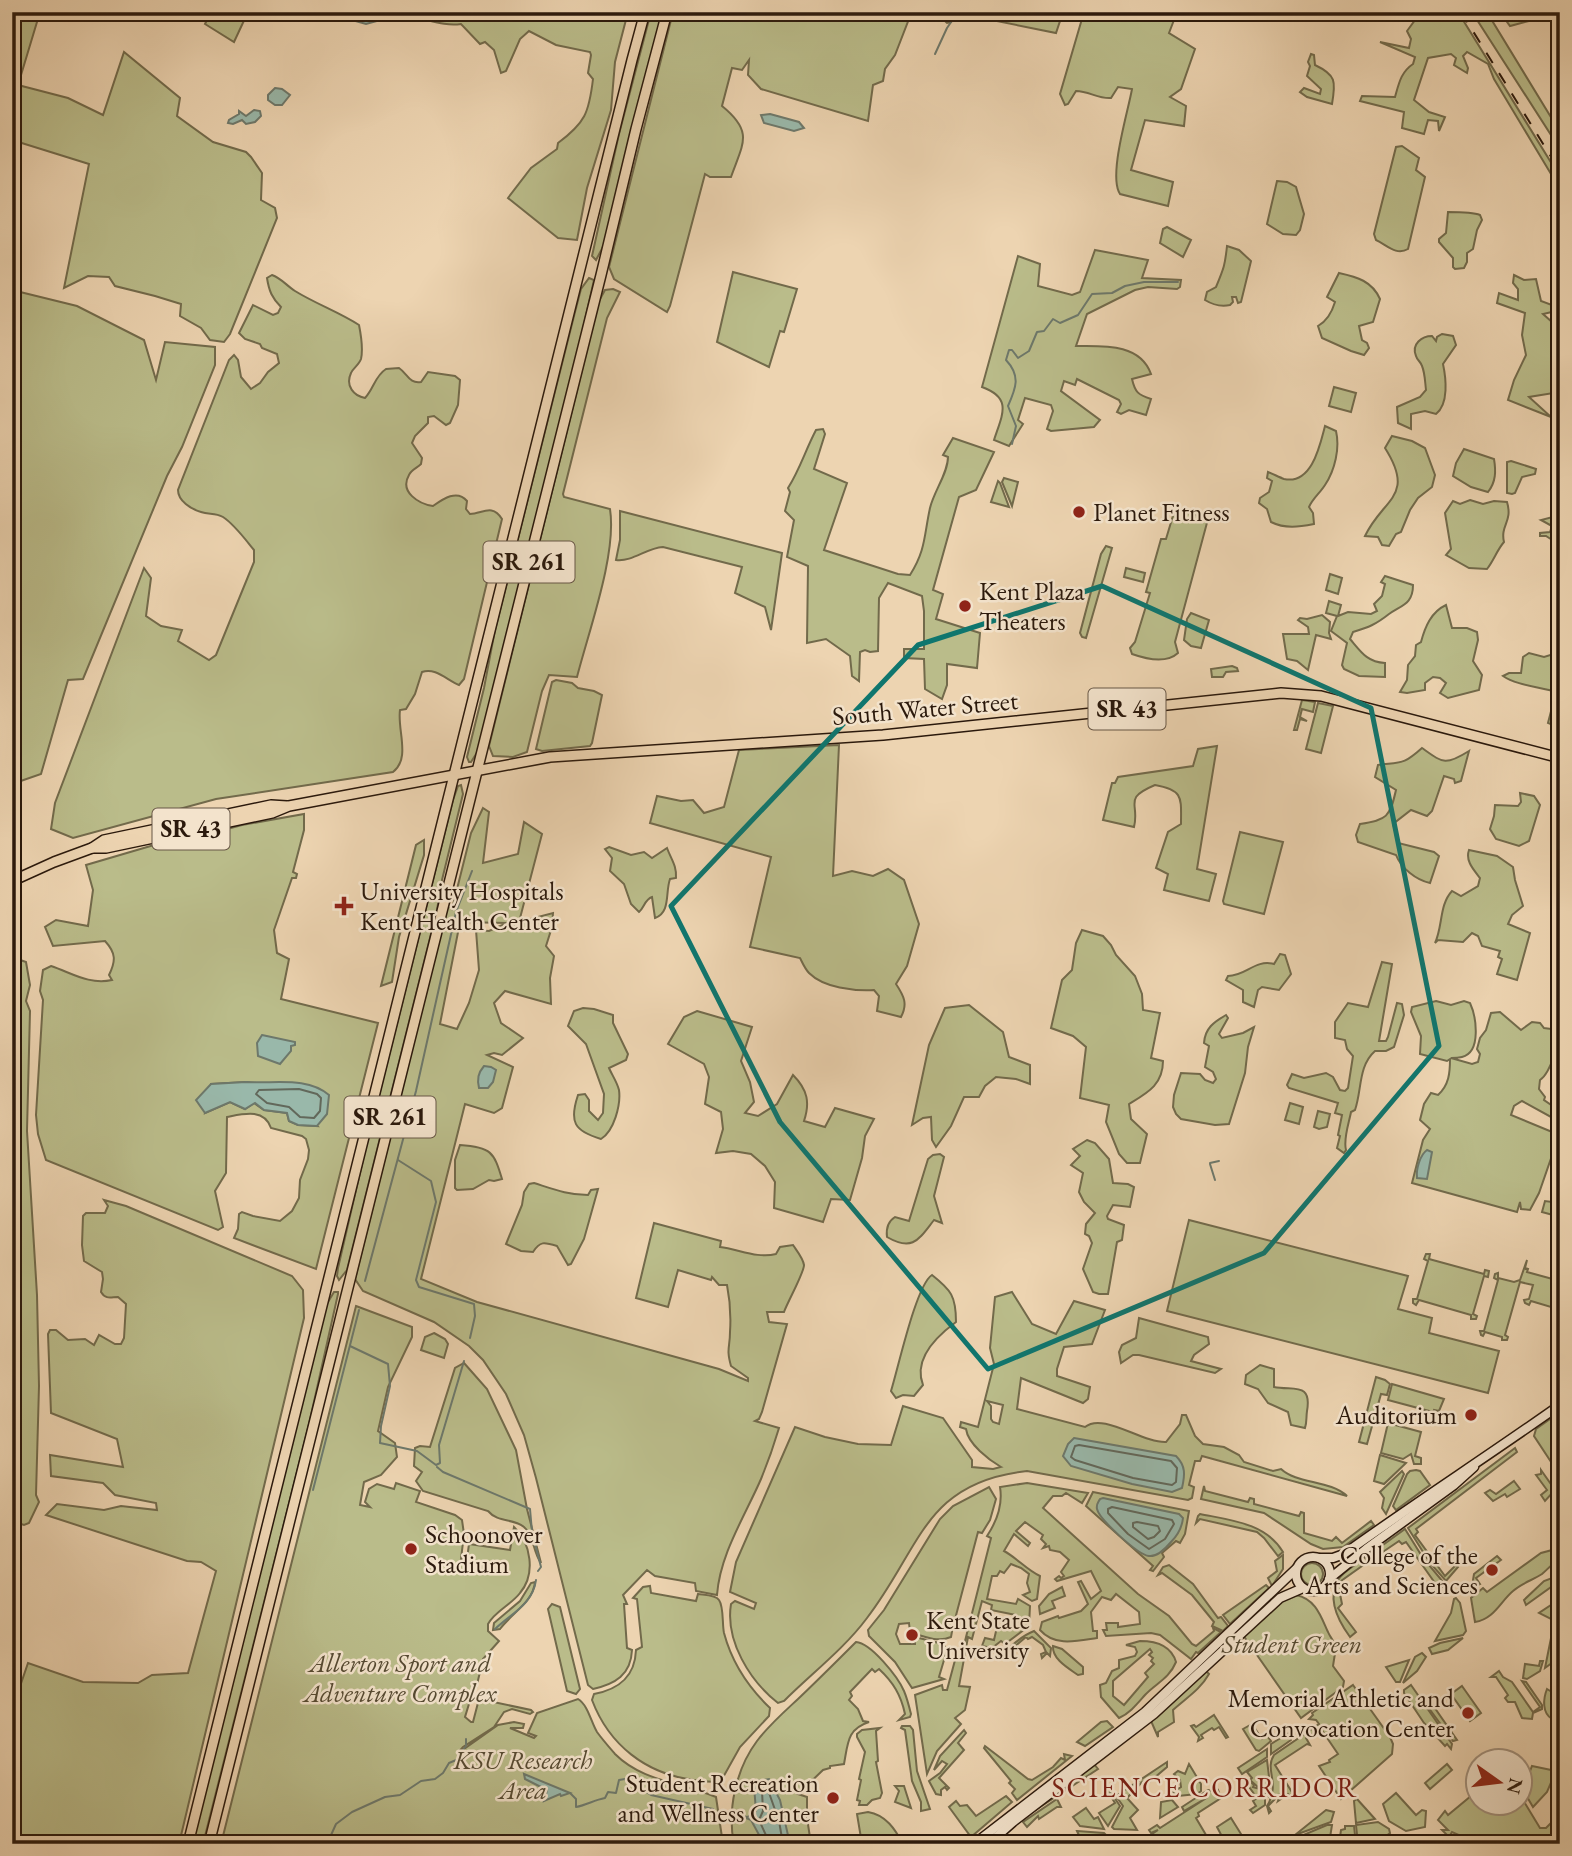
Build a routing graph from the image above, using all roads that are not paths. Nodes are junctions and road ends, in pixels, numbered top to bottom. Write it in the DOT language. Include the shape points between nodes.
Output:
graph roads {
  1 [pos="645,12"];
  2 [pos="667,12"];
  3 [pos="1560,758"];
  4 [pos="477,771"];
  5 [pos="455,776"];
  6 [pos="12,881"];
  7 [pos="1560,1405"];
  8 [pos="1474,1467"];
  9 [pos="1318,1556"];
  10 [pos="1296,1569"];
  11 [pos="1329,1579"];
  12 [pos="1303,1588"];
  13 [pos="188,1844"];
  14 [pos="209,1844"];
  15 [pos="974,1844"];
  16 [pos="988,1844"];
  1 -- 5 [label="main road, SR 261"];
  2 -- 4 [label="main road, SR 261"];
  3 -- 4 [label="main road, South Water Street / SR 43" via="1290,692 883,735 596,752"];
  4 -- 5 [label="main road, South Water Street / SR 43"];
  4 -- 14 [label="main road, SR 261"];
  5 -- 6 [label="main road, South Water Street / SR 43" via="92,848"];
  5 -- 13 [label="main road, SR 261"];
  7 -- 8 [label="main road"];
  8 -- 9 [label="main road" via="1344,1554"];
  8 -- 11 [label="main road"];
  9 -- 10 [label="main road" via="1305,1558"];
  9 -- 11 [label="main road" via="1328,1567"];
  10 -- 12 [label="main road" via="1296,1580"];
  10 -- 15 [label="main road" via="1144,1712"];
  11 -- 12 [label="main road" via="1318,1590"];
  12 -- 16 [label="main road" via="1280,1598 1154,1714"];
}
